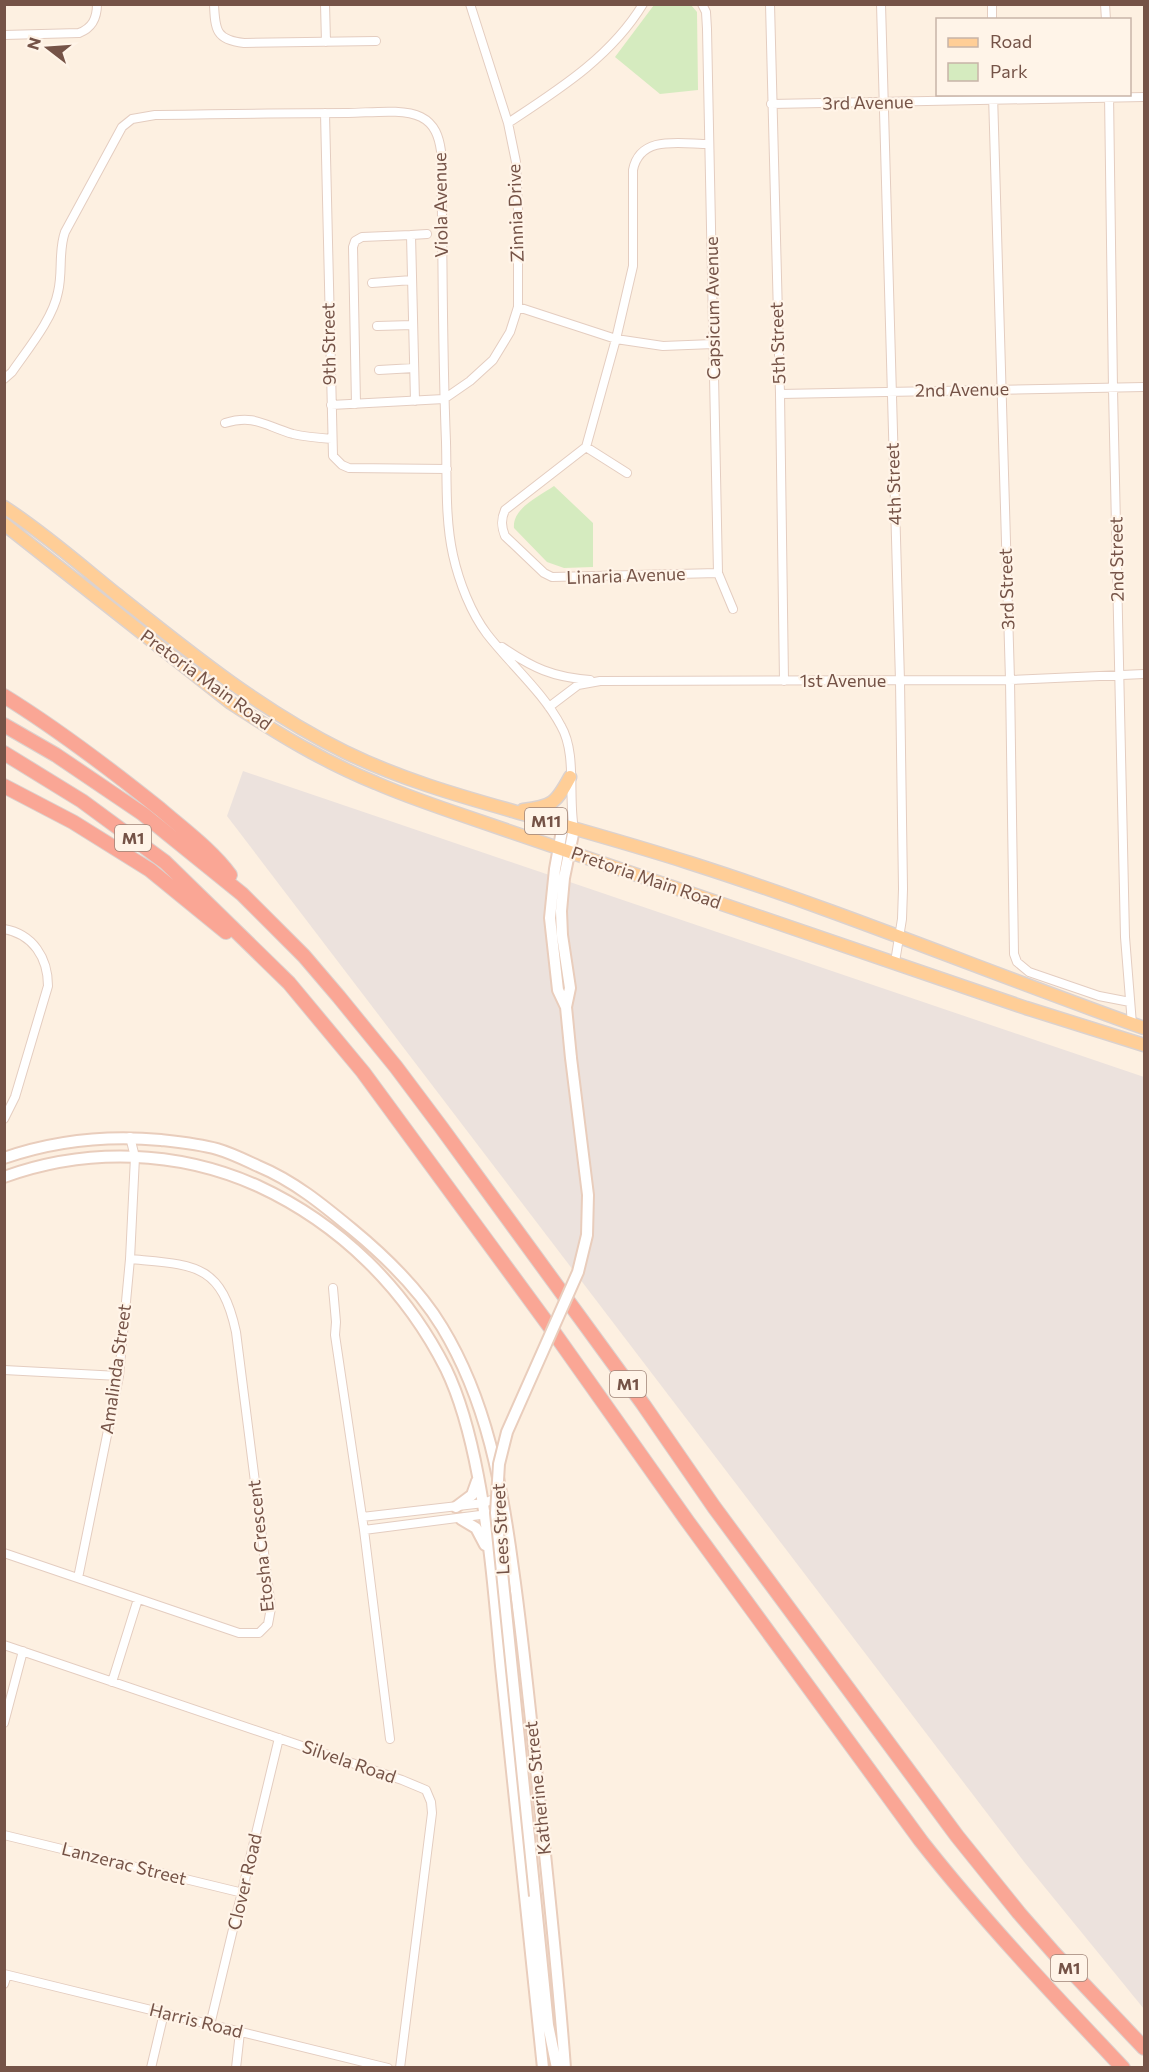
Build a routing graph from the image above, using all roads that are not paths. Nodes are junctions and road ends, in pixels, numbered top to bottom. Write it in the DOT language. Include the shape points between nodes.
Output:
graph roads {
  1 [pos="98,4"];
  2 [pos="214,4"];
  3 [pos="325,4"];
  4 [pos="470,4"];
  5 [pos="643,4"];
  6 [pos="702,4"];
  7 [pos="770,4"];
  8 [pos="881,4"];
  9 [pos="4,34"];
  10 [pos="376,41"];
  11 [pos="326,42"];
  12 [pos="993,97"];
  13 [pos="1109,97"];
  14 [pos="1144,98"];
  15 [pos="883,103"];
  16 [pos="771,104"];
  17 [pos="325,113"];
  18 [pos="508,123"];
  19 [pos="709,144"];
  20 [pos="427,234"];
  21 [pos="411,235"];
  22 [pos="412,280"];
  23 [pos="372,283"];
  24 [pos="518,307"];
  25 [pos="413,325"];
  26 [pos="378,326"];
  27 [pos="616,339"];
  28 [pos="713,344"];
  29 [pos="414,368"];
  30 [pos="379,370"];
  31 [pos="4,379"];
  32 [pos="1144,387"];
  33 [pos="1001,389"];
  34 [pos="1113,389"];
  35 [pos="891,392"];
  36 [pos="780,393"];
  37 [pos="444,399"];
  38 [pos="415,401"];
  39 [pos="356,404"];
  40 [pos="331,405"];
  41 [pos="225,423"];
  42 [pos="332,439"];
  43 [pos="586,447"];
  44 [pos="447,469"];
  45 [pos="627,473"];
  46 [pos="4,507"];
  47 [pos="4,524"];
  48 [pos="718,573"];
  49 [pos="733,609"];
  50 [pos="493,641"];
  51 [pos="1144,674"];
  52 [pos="1120,675"];
  53 [pos="1010,680"];
  54 [pos="600,681"];
  55 [pos="784,681"];
  56 [pos="900,681"];
  57 [pos="4,696"];
  58 [pos="549,707"];
  59 [pos="4,725"];
  60 [pos="4,753"];
  61 [pos="570,777"];
  62 [pos="4,786"];
  63 [pos="510,810"];
  64 [pos="568,827"];
  65 [pos="564,850"];
  66 [pos="243,894"];
  67 [pos="4,928"];
  68 [pos="900,938"];
  69 [pos="247,941"];
  70 [pos="895,963"];
  71 [pos="1130,1002"];
  72 [pos="1138,1026"];
  73 [pos="1144,1045"];
  74 [pos="4,1119"];
  75 [pos="130,1137"];
  76 [pos="135,1157"];
  77 [pos="4,1158"];
  78 [pos="4,1177"];
  79 [pos="130,1259"];
  80 [pos="333,1288"];
  81 [pos="4,1370"];
  82 [pos="119,1376"];
  83 [pos="477,1475"];
  84 [pos="502,1495"];
  85 [pos="484,1503"];
  86 [pos="456,1507"];
  87 [pos="505,1509"];
  88 [pos="485,1515"];
  89 [pos="362,1517"];
  90 [pos="461,1519"];
  91 [pos="364,1530"];
  92 [pos="4,1553"];
  93 [pos="490,1562"];
  94 [pos="78,1578"];
  95 [pos="138,1599"];
  96 [pos="4,1645"];
  97 [pos="23,1652"];
  98 [pos="111,1683"];
  99 [pos="4,1723"];
  100 [pos="279,1738"];
  101 [pos="390,1739"];
  102 [pos="4,1835"];
  103 [pos="243,1893"];
  104 [pos="6,1975"];
  105 [pos="4,1984"];
  106 [pos="164,2013"];
  107 [pos="210,2025"];
  108 [pos="240,2032"];
  109 [pos="1144,2048"];
  110 [pos="151,2067"];
  111 [pos="236,2067"];
  112 [pos="388,2067"];
  113 [pos="400,2067"];
  114 [pos="543,2067"];
  115 [pos="557,2067"];
  116 [pos="565,2067"];
  117 [pos="1123,2067"];
  1 -- 9 [label="street" via="95,21 79,33"];
  2 -- 11 [label="street" via="217,31 225,39 244,43"];
  3 -- 11 [label="street"];
  4 -- 18 [label="street, Zinnia Drive"];
  5 -- 18 [label="street" via="600,57"];
  6 -- 19 [label="street, Capsicum Avenue" via="706,18"];
  7 -- 16 [label="street, 5th Street"];
  8 -- 15 [label="street, 4th Street"];
  10 -- 11 [label="street"];
  12 -- 13 [label="street, 3rd Avenue"];
  12 -- 15 [label="street, 3rd Avenue"];
  12 -- 33 [label="street, 3rd Street"];
  13 -- 14 [label="street, 3rd Avenue"];
  13 -- 34 [label="street, 2nd Street"];
  15 -- 16 [label="street, 3rd Avenue"];
  15 -- 35 [label="street, 4th Street"];
  16 -- 36 [label="street, 5th Street"];
  17 -- 31 [label="street, Viola Avenue" via="155,115 132,119 122,127 65,232 56,300 33,341"];
  17 -- 37 [label="street, Viola Avenue" via="407,113 424,118 436,132 441,151"];
  17 -- 40 [label="street, 9th Street"];
  18 -- 24 [label="street, Zinnia Drive" via="517,180"];
  19 -- 27 [label="street" via="656,144 641,153 635,163 633,266"];
  19 -- 28 [label="street, Capsicum Avenue"];
  20 -- 21 [label="street"];
  21 -- 22 [label="street"];
  21 -- 39 [label="street" via="362,237 353,247"];
  22 -- 23 [label="street"];
  22 -- 25 [label="street"];
  24 -- 27 [label="street"];
  24 -- 37 [label="street, Zinnia Drive" via="510,332 493,360"];
  25 -- 26 [label="street"];
  25 -- 29 [label="street"];
  27 -- 28 [label="street" via="663,346"];
  27 -- 43 [label="street"];
  28 -- 48 [label="street, Capsicum Avenue"];
  29 -- 30 [label="street"];
  29 -- 38 [label="street"];
  32 -- 34 [label="street, 2nd Avenue"];
  33 -- 34 [label="street, 2nd Avenue"];
  33 -- 35 [label="street, 2nd Avenue"];
  33 -- 53 [label="street, 3rd Street"];
  34 -- 52 [label="street, 2nd Street"];
  35 -- 36 [label="street, 2nd Avenue"];
  35 -- 56 [label="street, 4th Street"];
  36 -- 55 [label="street, 5th Street"];
  37 -- 38 [label="street"];
  37 -- 44 [label="street, Viola Avenue"];
  38 -- 39 [label="street"];
  39 -- 40 [label="street"];
  40 -- 42 [label="street, 9th Street"];
  41 -- 42 [label="street" via="253,420 295,434"];
  42 -- 44 [label="street, 9th Street" via="333,456 349,468"];
  43 -- 45 [label="street"];
  43 -- 48 [label="street, Linaria Avenue" via="505,510 501,518 505,536 536,566 560,578"];
  44 -- 50 [label="street, Viola Avenue" via="453,555 467,598"];
  46 -- 63 [label="main road, Pretoria Main Road / M11" via="208,667 280,716 387,771"];
  47 -- 65 [label="main road, Pretoria Main Road / M11" via="189,672 264,725 317,756 376,783"];
  48 -- 49 [label="street, Capsicum Avenue"];
  50 -- 54 [label="street, Viola Avenue" via="547,673"];
  50 -- 58 [label="street, Viola Avenue"];
  51 -- 52 [label="street, 1st Avenue"];
  52 -- 53 [label="street, 1st Avenue"];
  52 -- 71 [label="street, 2nd Street" via="1125,937"];
  53 -- 56 [label="street, 1st Avenue"];
  53 -- 71 [label="street, 3rd Street" via="1013,945 1017,962 1029,972 1099,996"];
  54 -- 55 [label="street, 1st Avenue"];
  54 -- 58 [label="street, 1st Avenue" via="578,686"];
  55 -- 56 [label="street, 1st Avenue"];
  56 -- 68 [label="street, 4th Street"];
  57 -- 66 [label="highway" via="59,731 181,827 227,872"];
  58 -- 61 [label="street, Viola Avenue" via="566,736"];
  59 -- 66 [label="highway, M1" via="143,814"];
  60 -- 69 [label="highway, M1" via="82,801 165,862"];
  61 -- 63 [label="main road" via="553,803 536,809"];
  61 -- 64 [label="street, Viola Avenue"];
  62 -- 69 [label="highway" via="133,859 228,934"];
  63 -- 64 [label="main road, Pretoria Main Road / M11"];
  64 -- 65 [label="main road, Lees Street"];
  64 -- 68 [label="main road, Pretoria Main Road / M11" via="801,899"];
  65 -- 70 [label="main road, Pretoria Main Road / M11"];
  65 -- 115 [label="main road, Lees Street, bridge" via="552,897 551,924 558,990 566,1007 588,1195 588,1236 578,1272 507,1432 496,1488 548,2025"];
  66 -- 109 [label="highway, M1" via="304,957 396,1067 957,1836 1040,1937"];
  67 -- 74 [label="street" via="25,937 38,949 47,969 48,986 15,1097"];
  68 -- 70 [label="street, 4th Street"];
  68 -- 72 [label="main road, Pretoria Main Road / M11"];
  69 -- 117 [label="highway, M1" via="289,983 363,1072 928,1850 1029,1969"];
  70 -- 73 [label="main road, Pretoria Main Road / M11"];
  71 -- 72 [label="street, 2nd Street"];
  75 -- 76 [label="street, Amalinda Street"];
  75 -- 77 [label="main road, Katherine Street" via="56,1143"];
  75 -- 84 [label="main road, Katherine Street" via="216,1149 274,1173 329,1210 393,1266 419,1295 455,1350 485,1424"];
  76 -- 78 [label="main road, Katherine Street" via="64,1160"];
  76 -- 79 [label="street, Amalinda Street"];
  76 -- 83 [label="main road, Katherine Street" via="178,1161 242,1179 292,1204 346,1240 403,1302 446,1369 467,1426"];
  79 -- 82 [label="street, Amalinda Street"];
  79 -- 95 [label="street, Etosha Crescent" via="197,1270 217,1283 228,1302 236,1332 271,1615 264,1630 249,1634"];
  80 -- 89 [label="street" via="335,1335"];
  81 -- 82 [label="street"];
  82 -- 94 [label="street, Amalinda Street"];
  83 -- 85 [label="main road, Katherine Street"];
  83 -- 86 [label="main road" via="475,1492"];
  84 -- 85 [label="street"];
  84 -- 87 [label="main road, Katherine Street"];
  85 -- 86 [label="street"];
  85 -- 88 [label="main road, Katherine Street"];
  86 -- 89 [label="street"];
  87 -- 88 [label="street"];
  87 -- 116 [label="main road, Katherine Street" via="522,1632"];
  88 -- 90 [label="street"];
  88 -- 93 [label="main road, Katherine Street"];
  89 -- 91 [label="street"];
  90 -- 91 [label="street"];
  90 -- 93 [label="main road" via="480,1532"];
  91 -- 101 [label="street"];
  92 -- 94 [label="street, Etosha Crescent"];
  93 -- 114 [label="main road, Katherine Street"];
  94 -- 95 [label="street, Etosha Crescent"];
  95 -- 98 [label="street"];
  96 -- 97 [label="street, Silvela Road"];
  97 -- 98 [label="street, Silvela Road"];
  97 -- 99 [label="street"];
  98 -- 100 [label="street, Silvela Road"];
  100 -- 103 [label="street, Clover Road"];
  100 -- 113 [label="street, Silvela Road" via="412,1783 430,1796 432,1813"];
  102 -- 103 [label="street, Lanzerac Street"];
  103 -- 107 [label="street, Clover Road"];
  104 -- 105 [label="street"];
  104 -- 106 [label="street, Harris Road"];
  106 -- 107 [label="street, Harris Road"];
  106 -- 110 [label="street"];
  107 -- 108 [label="street, Harris Road"];
  108 -- 111 [label="street"];
  108 -- 112 [label="street, Harris Road"];
}
